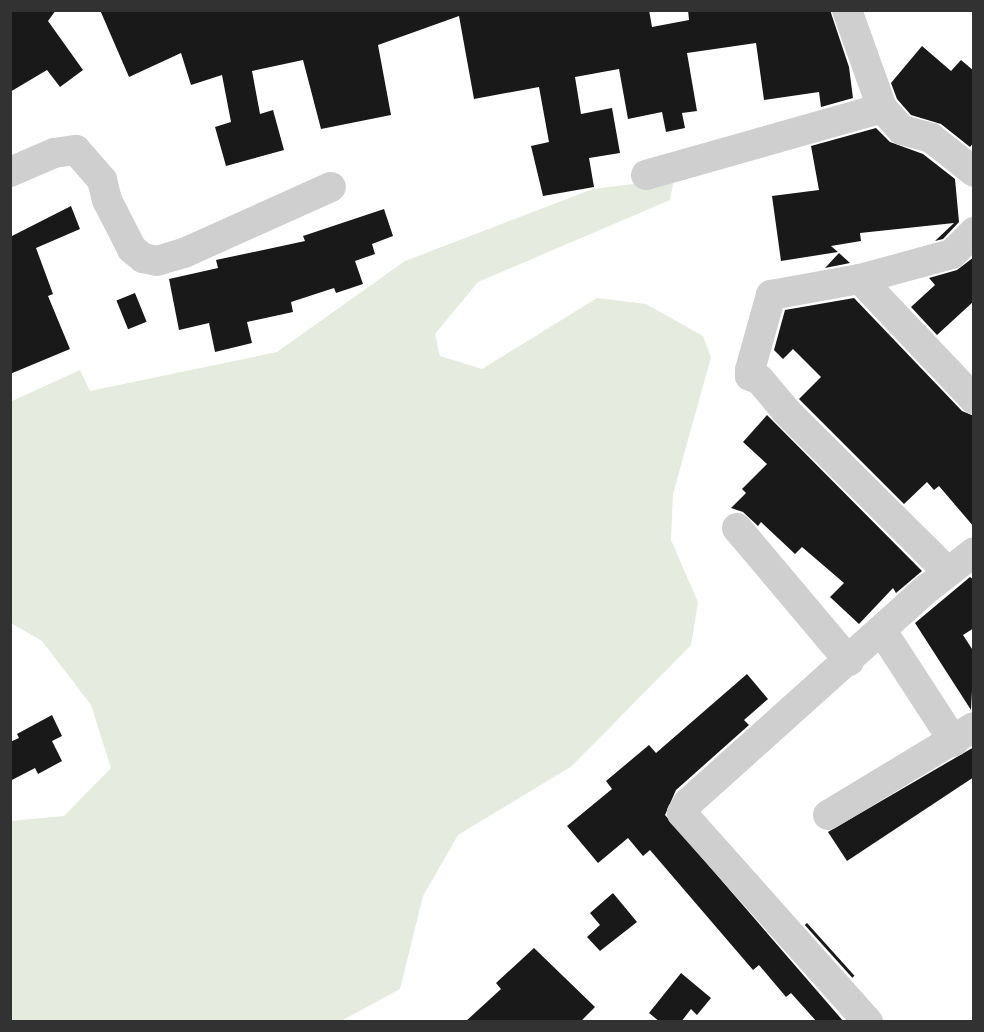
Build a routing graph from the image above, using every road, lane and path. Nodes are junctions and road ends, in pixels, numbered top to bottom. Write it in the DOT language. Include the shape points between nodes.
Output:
graph roads {
  1 [pos="847,10"];
  2 [pos="882,108"];
  3 [pos="10,172"];
  4 [pos="974,172"];
  5 [pos="646,175"];
  6 [pos="331,187"];
  7 [pos="974,232"];
  8 [pos="860,279"];
  9 [pos="974,399"];
  10 [pos="736,528"];
  11 [pos="974,552"];
  12 [pos="948,572"];
  13 [pos="882,631"];
  14 [pos="849,661"];
  15 [pos="964,735"];
  16 [pos="828,815"];
  17 [pos="868,1022"];
  1 -- 2 [label="street"];
  2 -- 4 [label="street" via="902,130 931,138"];
  2 -- 5 [label="street"];
  3 -- 6 [label="street" via="54,153 76,150 102,180 107,200 132,249 143,258 157,261 184,253"];
  7 -- 8 [label="street" via="952,254"];
  8 -- 9 [label="street"];
  8 -- 12 [label="street" via="771,295 755,341 750,376 760,380 787,412"];
  10 -- 14 [label="street"];
  11 -- 12 [label="street"];
  12 -- 13 [label="street"];
  13 -- 14 [label="street"];
  13 -- 15 [label="street"];
  14 -- 17 [label="street" via="688,802 682,813"];
  15 -- 16 [label="street"];
}
